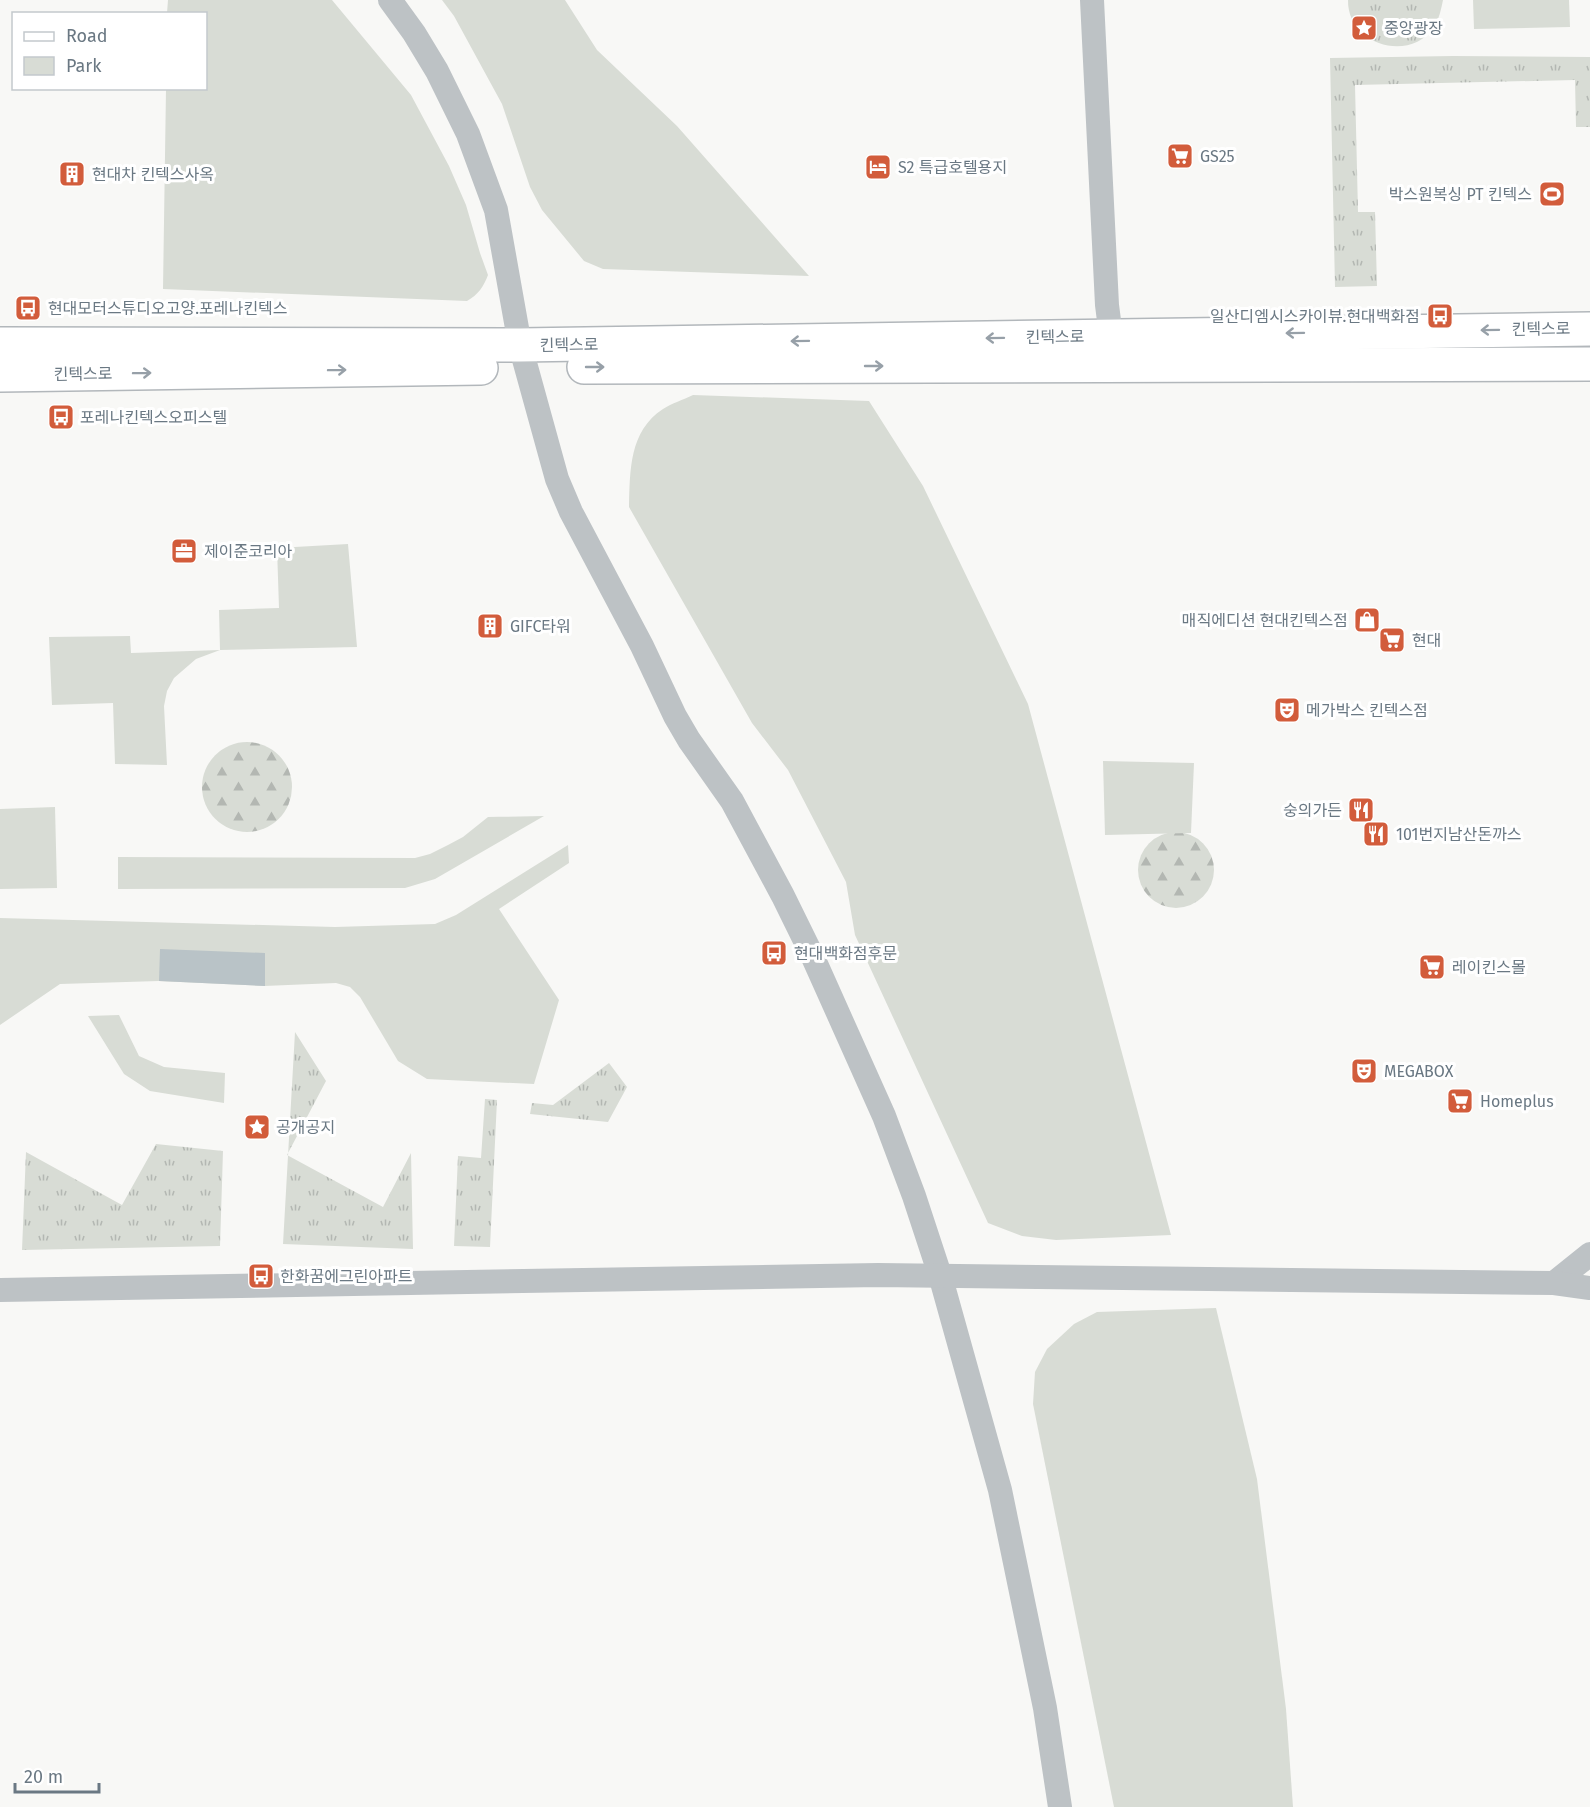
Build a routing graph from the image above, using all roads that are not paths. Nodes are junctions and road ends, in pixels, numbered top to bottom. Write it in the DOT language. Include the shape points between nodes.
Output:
graph roads {
  1 [pos="390,0"];
  2 [pos="1092,0"];
  3 [pos="1580,325"];
  4 [pos="1111,336"];
  5 [pos="0,344"];
  6 [pos="523,356"];
  7 [pos="1582,370"];
  8 [pos="0,375"];
  9 [pos="1590,1254"];
  10 [pos="940,1275"];
  11 [pos="1554,1283"];
  12 [pos="1590,1288"];
  13 [pos="0,1290"];
  14 [pos="1059,1807"];
  1 -- 6 [label="street, 킨텍스로" via="437,71 468,134 496,210"];
  2 -- 4 [label="street"];
  3 -- 4 [label="main road, 킨텍스로, one-way"];
  4 -- 6 [label="main road, 킨텍스로, one-way"];
  5 -- 6 [label="main road, 킨텍스로"];
  6 -- 7 [label="main road, 킨텍스로, one-way"];
  8 -- 6 [label="main road, 킨텍스로, one-way"];
  6 -- 10 [label="street" via="557,479 571,512 675,716 732,801 812,955 884,1116"];
  9 -- 11 [label="street"];
  10 -- 11 [label="street"];
  10 -- 13 [label="street"];
  10 -- 14 [label="street" via="1000,1490 1045,1708"];
  11 -- 12 [label="street"];
}
